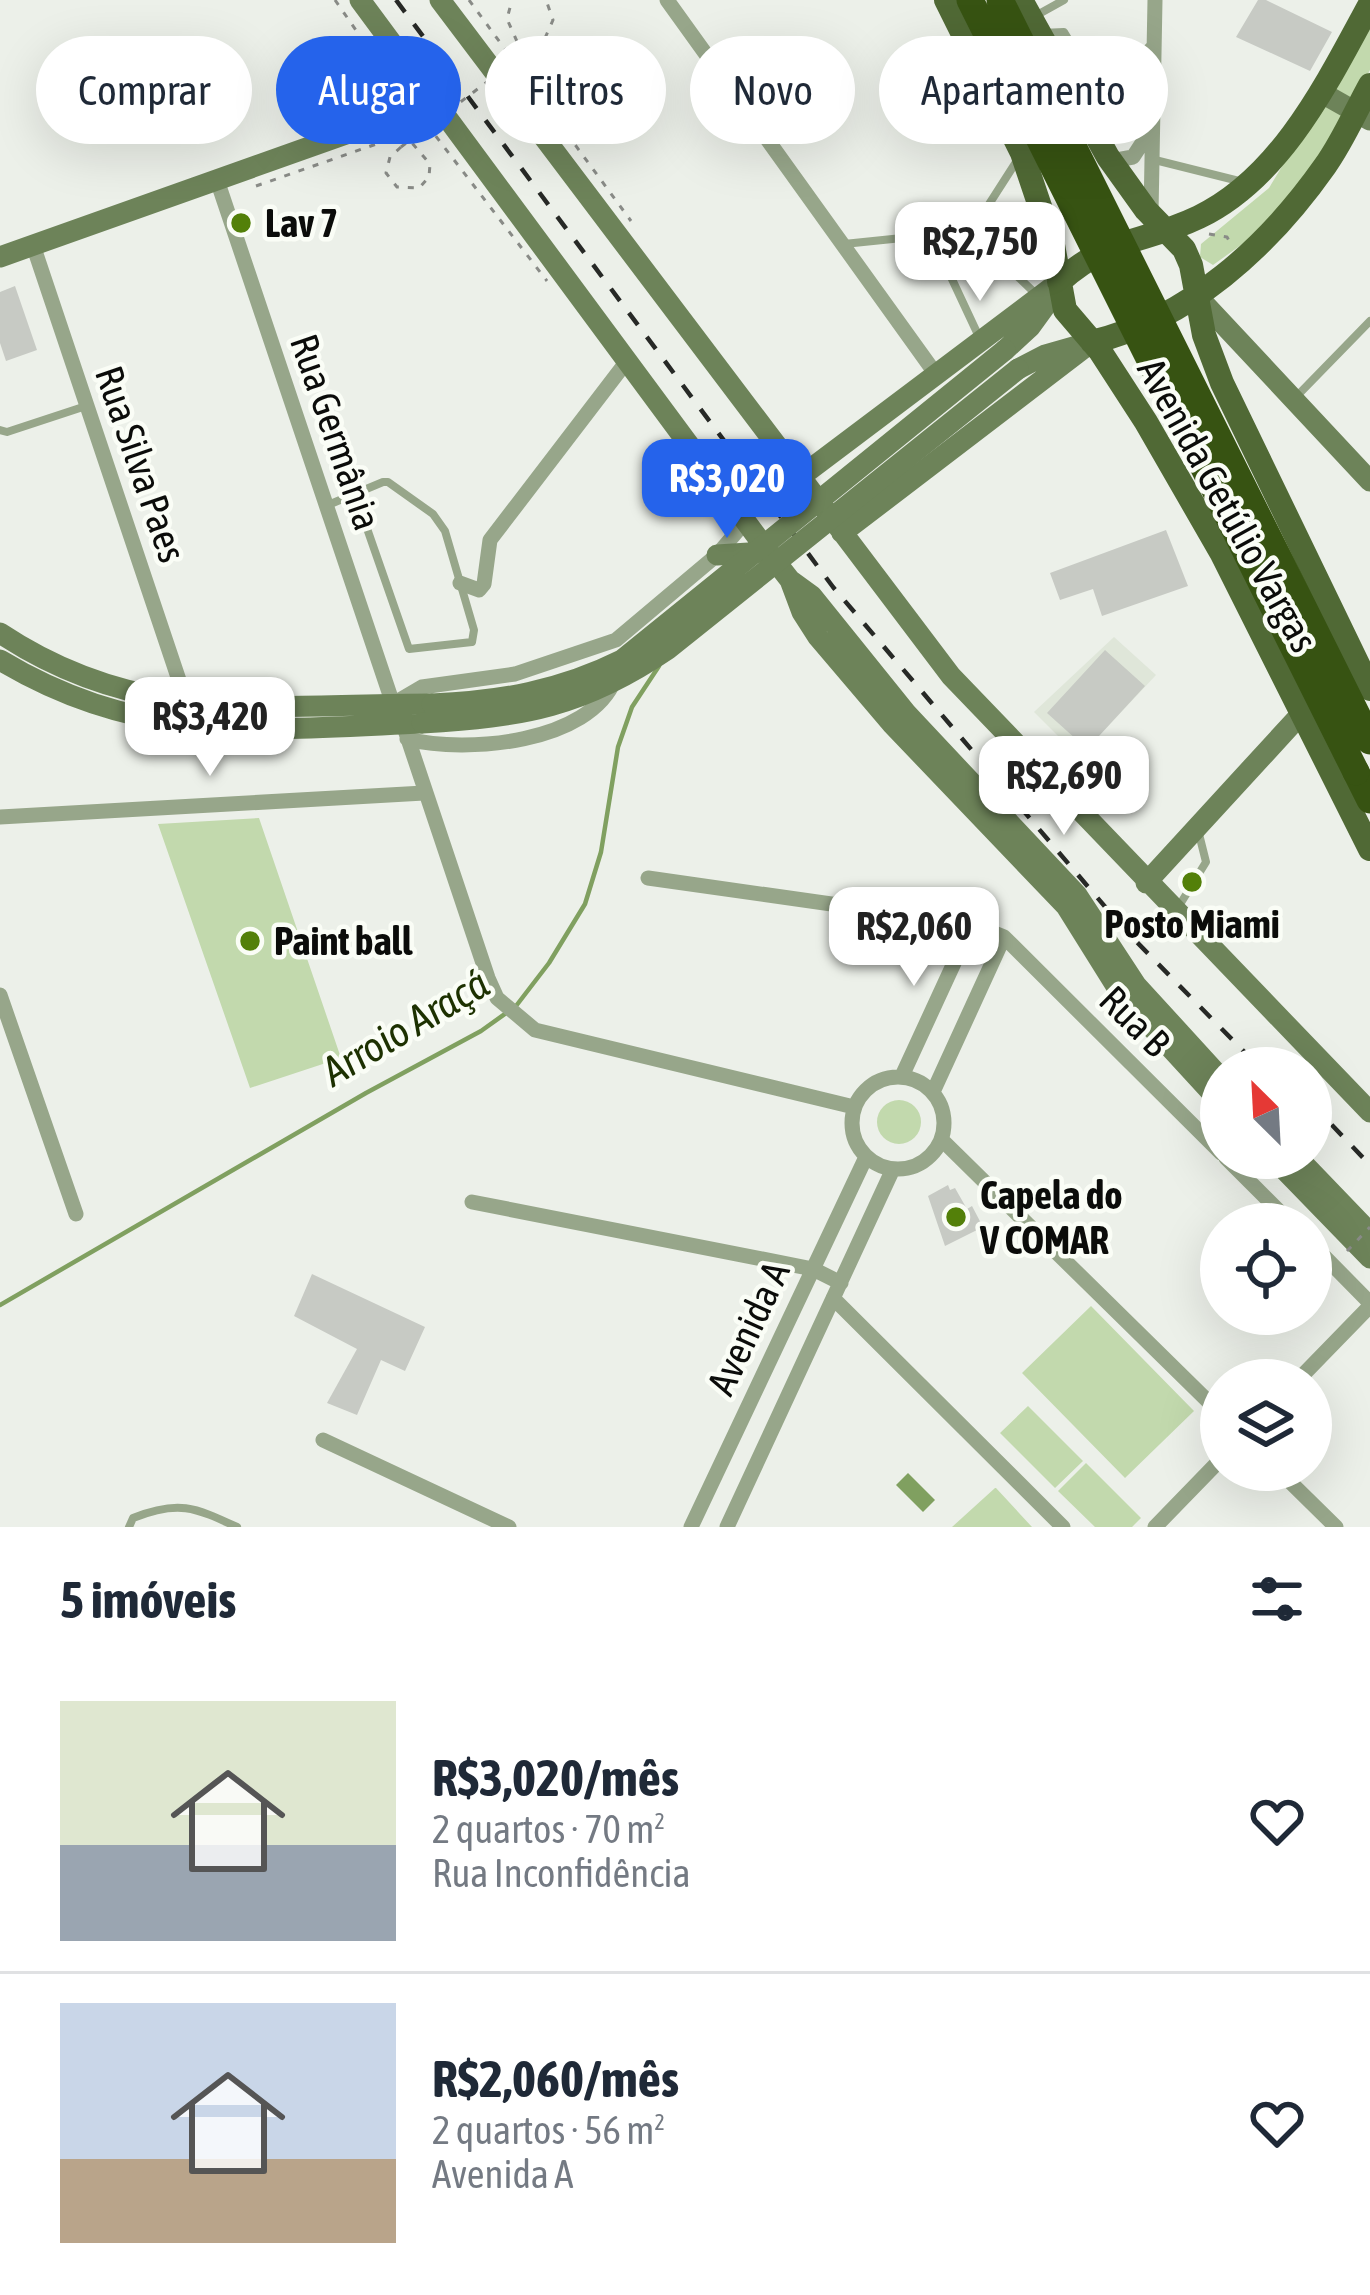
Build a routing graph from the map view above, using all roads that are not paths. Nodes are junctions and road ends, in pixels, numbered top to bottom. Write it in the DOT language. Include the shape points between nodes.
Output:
graph roads {
  1 [pos="360,0"];
  2 [pos="440,0"];
  3 [pos="667,0"];
  4 [pos="946,0"];
  5 [pos="970,0"];
  6 [pos="1000,0"];
  7 [pos="1064,0"];
  8 [pos="1155,0"];
  9 [pos="1370,4"];
  10 [pos="1030,17"];
  11 [pos="387,36"];
  12 [pos="1067,36"];
  13 [pos="1153,36"];
  14 [pos="1326,86"];
  15 [pos="1365,103"];
  16 [pos="461,136"];
  17 [pos="331,144"];
  18 [pos="1101,144"];
  19 [pos="1142,144"];
  20 [pos="1150,144"];
  21 [pos="1022,153"];
  22 [pos="1110,159"];
  23 [pos="1150,159"];
  24 [pos="1246,184"];
  25 [pos="1036,188"];
  26 [pos="219,189"];
  27 [pos="1158,222"];
  28 [pos="970,231"];
  29 [pos="843,244"];
  30 [pos="33,245"];
  31 [pos="0,257"];
  32 [pos="1049,290"];
  33 [pos="1196,295"];
  34 [pos="1370,321"];
  35 [pos="980,339"];
  36 [pos="1092,342"];
  37 [pos="1011,360"];
  38 [pos="627,361"];
  39 [pos="935,373"];
  40 [pos="1222,383"];
  41 [pos="1293,400"];
  42 [pos="86,406"];
  43 [pos="1147,422"];
  44 [pos="0,430"];
  45 [pos="800,477"];
  46 [pos="1370,481"];
  47 [pos="355,494"];
  48 [pos="327,506"];
  49 [pos="745,522"];
  50 [pos="842,533"];
  51 [pos="767,552"];
  52 [pos="717,555"];
  53 [pos="460,583"];
  54 [pos="0,633"];
  55 [pos="616,640"];
  56 [pos="845,652"];
  57 [pos="0,660"];
  58 [pos="1370,689"];
  59 [pos="187,704"];
  60 [pos="1302,713"];
  61 [pos="412,719"];
  62 [pos="1370,741"];
  63 [pos="424,793"];
  64 [pos="1370,800"];
  65 [pos="0,817"];
  66 [pos="1197,830"];
  67 [pos="1370,849"];
  68 [pos="648,878"];
  69 [pos="1146,883"];
  70 [pos="1174,912"];
  71 [pos="972,924"];
  72 [pos="1004,937"];
  73 [pos="0,995"];
  74 [pos="1200,1055"];
  75 [pos="902,1076"];
  76 [pos="1200,1080"];
  77 [pos="933,1092"];
  78 [pos="854,1107"];
  79 [pos="1370,1112"];
  80 [pos="1200,1133"];
  81 [pos="942,1140"];
  82 [pos="866,1157"];
  83 [pos="893,1169"];
  84 [pos="1246,1179"];
  85 [pos="1298,1179"];
  86 [pos="1315,1179"];
  87 [pos="472,1202"];
  88 [pos="1271,1203"];
  89 [pos="76,1214"];
  90 [pos="1357,1232"];
  91 [pos="1370,1258"];
  92 [pos="1332,1265"];
  93 [pos="813,1269"];
  94 [pos="837,1290"];
  95 [pos="1370,1305"];
  96 [pos="1318,1359"];
  97 [pos="1200,1393"];
  98 [pos="323,1440"];
  99 [pos="1200,1481"];
  100 [pos="1299,1491"];
  101 [pos="129,1527"];
  102 [pos="237,1527"];
  103 [pos="509,1527"];
  104 [pos="691,1527"];
  105 [pos="727,1527"];
  106 [pos="1063,1527"];
  107 [pos="1155,1527"];
  108 [pos="1336,1527"];
  1 -- 11 [label="main road"];
  2 -- 45 [label="main road"];
  3 -- 29 [label="street"];
  4 -- 21 [label="main road, Avenida Getúlio Vargas"];
  5 -- 64 [label="highway, bridge"];
  6 -- 62 [label="highway, bridge"];
  7 -- 10 [label="lane"];
  8 -- 13 [label="street"];
  9 -- 14 [label="main road"];
  10 -- 12 [label="lane"];
  14 -- 15 [label="main road"];
  14 -- 24 [label="main road"];
  15 -- 33 [label="main road" via="1268,238"];
  16 -- 38 [label="main road"];
  17 -- 26 [label="main road"];
  18 -- 22 [label="main road, Avenida Getúlio Vargas"];
  19 -- 22 [label="street" via="1133,157"];
  20 -- 23 [label="street"];
  21 -- 25 [label="main road, Avenida Getúlio Vargas"];
  21 -- 28 [label="lane"];
  22 -- 25 [label="main road" via="1109,196 1094,214 1065,217"];
  22 -- 27 [label="main road, Avenida Getúlio Vargas"];
  23 -- 24 [label="lane"];
  23 -- 27 [label="street"];
  24 -- 27 [label="main road" via="1195,219"];
  25 -- 32 [label="main road, Avenida Getúlio Vargas" via="1054,245"];
  26 -- 30 [label="main road"];
  26 -- 48 [label="street, Rua Germânia"];
  27 -- 32 [label="main road"];
  27 -- 33 [label="main road, Avenida Getúlio Vargas" via="1188,258"];
  28 -- 29 [label="lane"];
  28 -- 32 [label="lane"];
  28 -- 35 [label="lane" via="951,277"];
  29 -- 39 [label="street"];
  30 -- 31 [label="main road"];
  30 -- 42 [label="street, Rua Silva Paes"];
  32 -- 35 [label="main road"];
  32 -- 36 [label="main road, Avenida Getúlio Vargas"];
  32 -- 37 [label="main road"];
  33 -- 36 [label="main road" via="1156,322"];
  33 -- 40 [label="main road, Avenida Getúlio Vargas"];
  33 -- 41 [label="main road"];
  34 -- 41 [label="lane"];
  35 -- 39 [label="main road"];
  36 -- 37 [label="main road"];
  36 -- 43 [label="main road, Avenida Getúlio Vargas"];
  36 -- 50 [label="main road"];
  37 -- 61 [label="main road, bridge" via="622,660 582,680"];
  38 -- 49 [label="main road"];
  38 -- 53 [label="street" via="490,539 484,584 471,590"];
  39 -- 45 [label="main road"];
  40 -- 43 [label="main road" via="1188,361 1160,367 1144,389"];
  40 -- 58 [label="main road, Avenida Getúlio Vargas"];
  41 -- 46 [label="main road"];
  42 -- 44 [label="lane"];
  42 -- 59 [label="street, Rua Silva Paes"];
  43 -- 60 [label="main road, Avenida Getúlio Vargas"];
  45 -- 50 [label="main road"];
  47 -- 48 [label="lane"];
  47 -- 53 [label="lane" via="388,482 433,514"];
  47 -- 53 [label="lane" via="409,649 472,642"];
  48 -- 61 [label="street, Rua Germânia"];
  49 -- 51 [label="main road"];
  49 -- 52 [label="street"];
  50 -- 69 [label="main road" via="951,676"];
  51 -- 52 [label="main road"];
  51 -- 56 [label="main road" via="809,625"];
  52 -- 55 [label="street"];
  54 -- 59 [label="main road" via="84,678"];
  55 -- 61 [label="street" via="514,674 422,688"];
  55 -- 61 [label="street" via="606,700 536,736 438,746"];
  56 -- 74 [label="main road" via="1077,895 1136,986"];
  56 -- 76 [label="main road" via="892,724 1066,906 1121,994"];
  57 -- 61 [label="main road" via="80,700 193,728"];
  59 -- 61 [label="main road"];
  60 -- 66 [label="main road"];
  60 -- 67 [label="main road, Avenida Getúlio Vargas"];
  61 -- 63 [label="street, Rua Germânia"];
  63 -- 65 [label="street"];
  63 -- 78 [label="street, Rua Germânia" via="497,998 531,1026"];
  66 -- 69 [label="main road"];
  66 -- 70 [label="lane" via="1206,862"];
  68 -- 71 [label="street, Rua B"];
  69 -- 70 [label="main road"];
  70 -- 79 [label="main road"];
  71 -- 72 [label="street, Rua B"];
  71 -- 75 [label="street"];
  72 -- 77 [label="street"];
  72 -- 80 [label="street, Rua B"];
  73 -- 89 [label="street"];
  75 -- 77 [label="street"];
  75 -- 78 [label="street" via="870,1086"];
  77 -- 81 [label="street" via="944,1115"];
  78 -- 82 [label="street" via="853,1134"];
  81 -- 83 [label="street" via="922,1163"];
  81 -- 97 [label="street"];
  82 -- 83 [label="street"];
  82 -- 93 [label="street, Avenida A"];
  83 -- 94 [label="street, Avenida A"];
  84 -- 88 [label="street, Rua B"];
  85 -- 90 [label="main road"];
  86 -- 90 [label="main road"];
  87 -- 93 [label="street"];
  90 -- 91 [label="main road"];
  92 -- 95 [label="street"];
  93 -- 94 [label="street"];
  93 -- 104 [label="street, Avenida A"];
  94 -- 105 [label="street, Avenida A"];
  94 -- 106 [label="street"];
  95 -- 96 [label="street"];
  98 -- 103 [label="street"];
  99 -- 107 [label="street"];
  100 -- 108 [label="street"];
  101 -- 102 [label="lane" via="162,1507 195,1507"];
}
